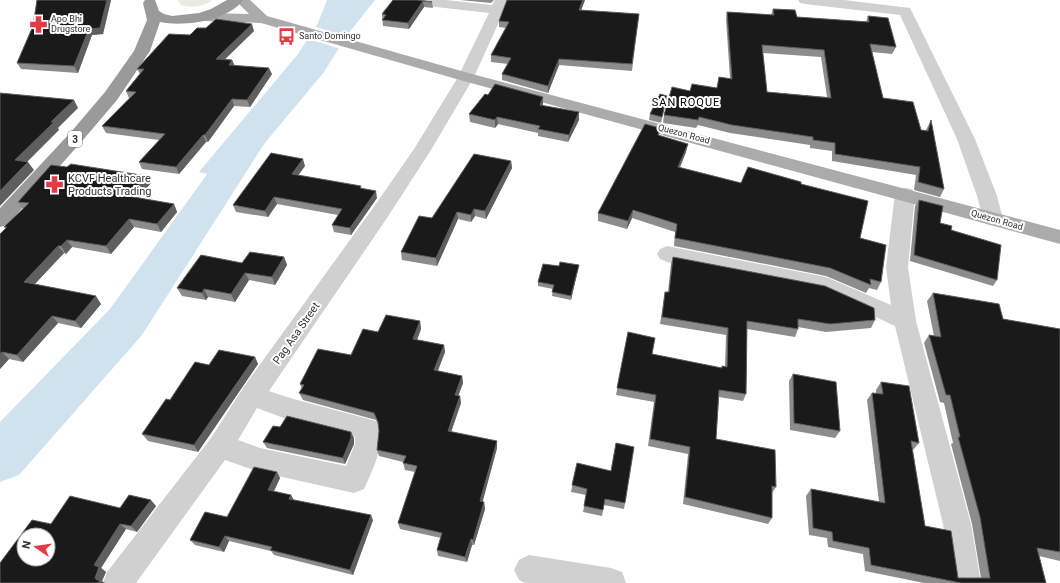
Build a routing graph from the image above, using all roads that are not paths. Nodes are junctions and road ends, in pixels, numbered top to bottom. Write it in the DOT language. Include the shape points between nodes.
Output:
graph roads {
  1 [pos="236,0"];
  2 [pos="242,0"];
  3 [pos="410,0"];
  4 [pos="805,0"];
  5 [pos="499,5"];
  6 [pos="153,7"];
  7 [pos="200,18"];
  8 [pos="262,19"];
  9 [pos="142,51"];
  10 [pos="466,77"];
  11 [pos="905,194"];
  12 [pos="993,219"];
  13 [pos="0,220"];
  14 [pos="1060,238"];
  15 [pos="667,254"];
  16 [pos="905,321"];
  17 [pos="252,395"];
  18 [pos="220,446"];
  19 [pos="530,570"];
  20 [pos="118,583"];
  21 [pos="611,583"];
  22 [pos="966,583"];
  1 -- 7 [label="highway, 3" via="227,8"];
  2 -- 8 [label="main road, Quezon Road"];
  3 -- 5 [label="street"];
  4 -- 12 [label="street" via="905,11 966,139"];
  5 -- 10 [label="street, Pag Asa Street"];
  6 -- 7 [label="highway, 3" via="171,20"];
  6 -- 9 [label="highway, 3" via="154,20"];
  7 -- 8 [label="main road, Quezon Road"];
  7 -- 9 [label="highway, 3"];
  8 -- 10 [label="main road, Quezon Road"];
  9 -- 13 [label="highway, 3" via="111,96"];
  10 -- 11 [label="main road, Quezon Road"];
  10 -- 17 [label="street, Pag Asa Street" via="380,213"];
  11 -- 12 [label="main road, Quezon Road"];
  11 -- 16 [label="street" via="897,267"];
  12 -- 14 [label="main road, Quezon Road"];
  15 -- 16 [label="street" via="826,285"];
  16 -- 22 [label="street" via="957,524"];
  17 -- 18 [label="street, Pag Asa Street"];
  17 -- 18 [label="street" via="289,409 367,429 368,444 354,480 260,460"];
  18 -- 20 [label="street, Pag Asa Street"];
  19 -- 21 [label="street"];
}
